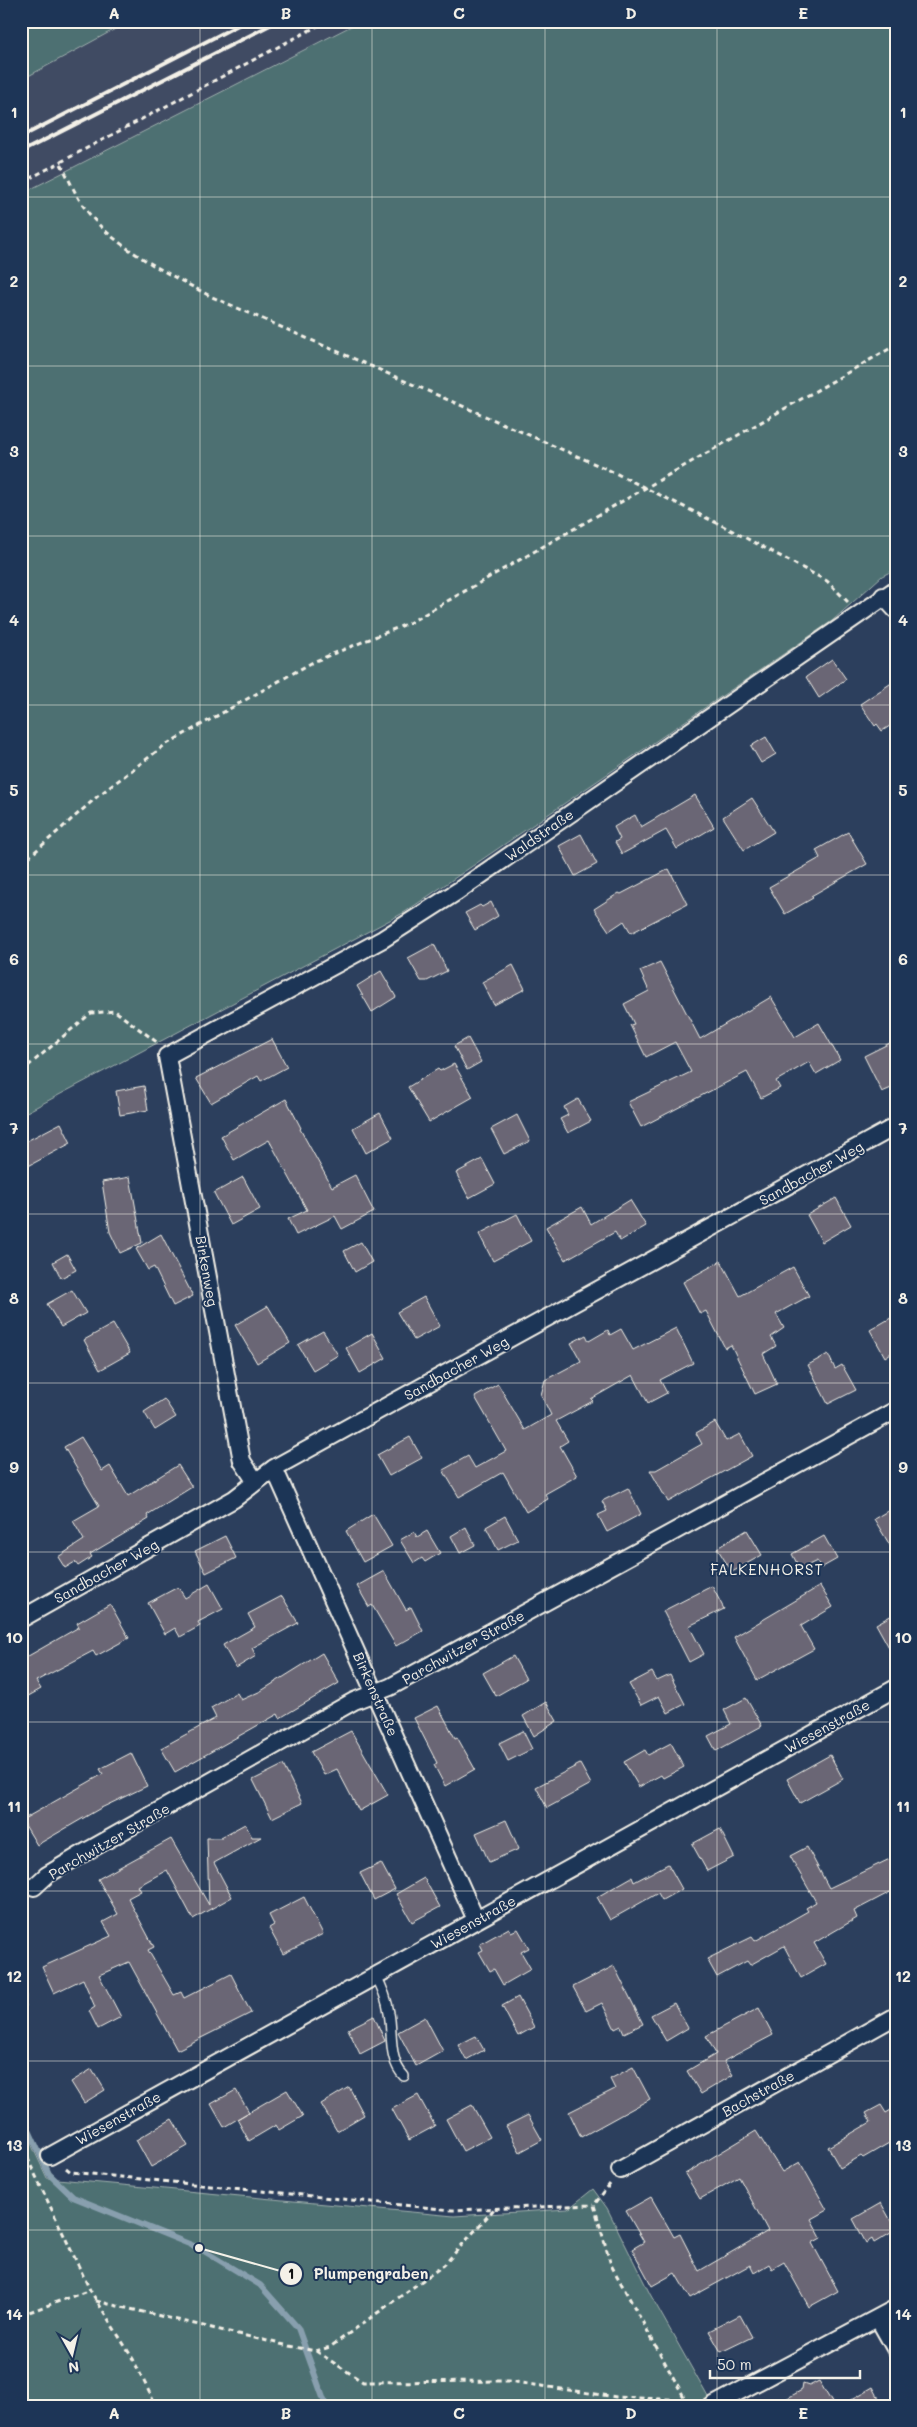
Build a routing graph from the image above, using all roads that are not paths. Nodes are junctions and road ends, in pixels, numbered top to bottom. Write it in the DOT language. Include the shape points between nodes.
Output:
graph roads {
  1 [pos="889,593"];
  2 [pos="896,610"];
  3 [pos="167,1056"];
  4 [pos="896,1126"];
  5 [pos="896,1410"];
  6 [pos="274,1468"];
  7 [pos="256,1482"];
  8 [pos="21,1619"];
  9 [pos="896,1688"];
  10 [pos="375,1692"];
  11 [pos="34,1887"];
  12 [pos="476,1920"];
  13 [pos="376,1976"];
  14 [pos="896,2016"];
  15 [pos="404,2076"];
  16 [pos="50,2156"];
  17 [pos="620,2170"];
  18 [pos="896,2308"];
  19 [pos="878,2318"];
  20 [pos="896,2350"];
  21 [pos="712,2406"];
  1 -- 2 [label="street"];
  1 -- 3 [label="street, Waldstraße" via="458,891 382,939"];
  3 -- 7 [label="street, Birkenweg" via="242,1461"];
  4 -- 6 [label="street, Sandbacher Weg"];
  5 -- 10 [label="street, Parchwitzer Straße" via="390,1687"];
  6 -- 7 [label="street, Sandbacher Weg"];
  6 -- 10 [label="street, Birkenstraße"];
  7 -- 8 [label="street, Sandbacher Weg" via="234,1499"];
  9 -- 12 [label="street, Wiesenstraße"];
  10 -- 11 [label="street, Parchwitzer Straße" via="82,1854 47,1875"];
  10 -- 12 [label="street, Birkenstraße"];
  12 -- 13 [label="street, Wiesenstraße"];
  13 -- 15 [label="lane" via="389,2010 393,2059 396,2069"];
  13 -- 16 [label="street, Wiesenstraße"];
  14 -- 17 [label="street, Bachstraße"];
  18 -- 19 [label="street"];
  19 -- 20 [label="street"];
  19 -- 21 [label="street"];
}
